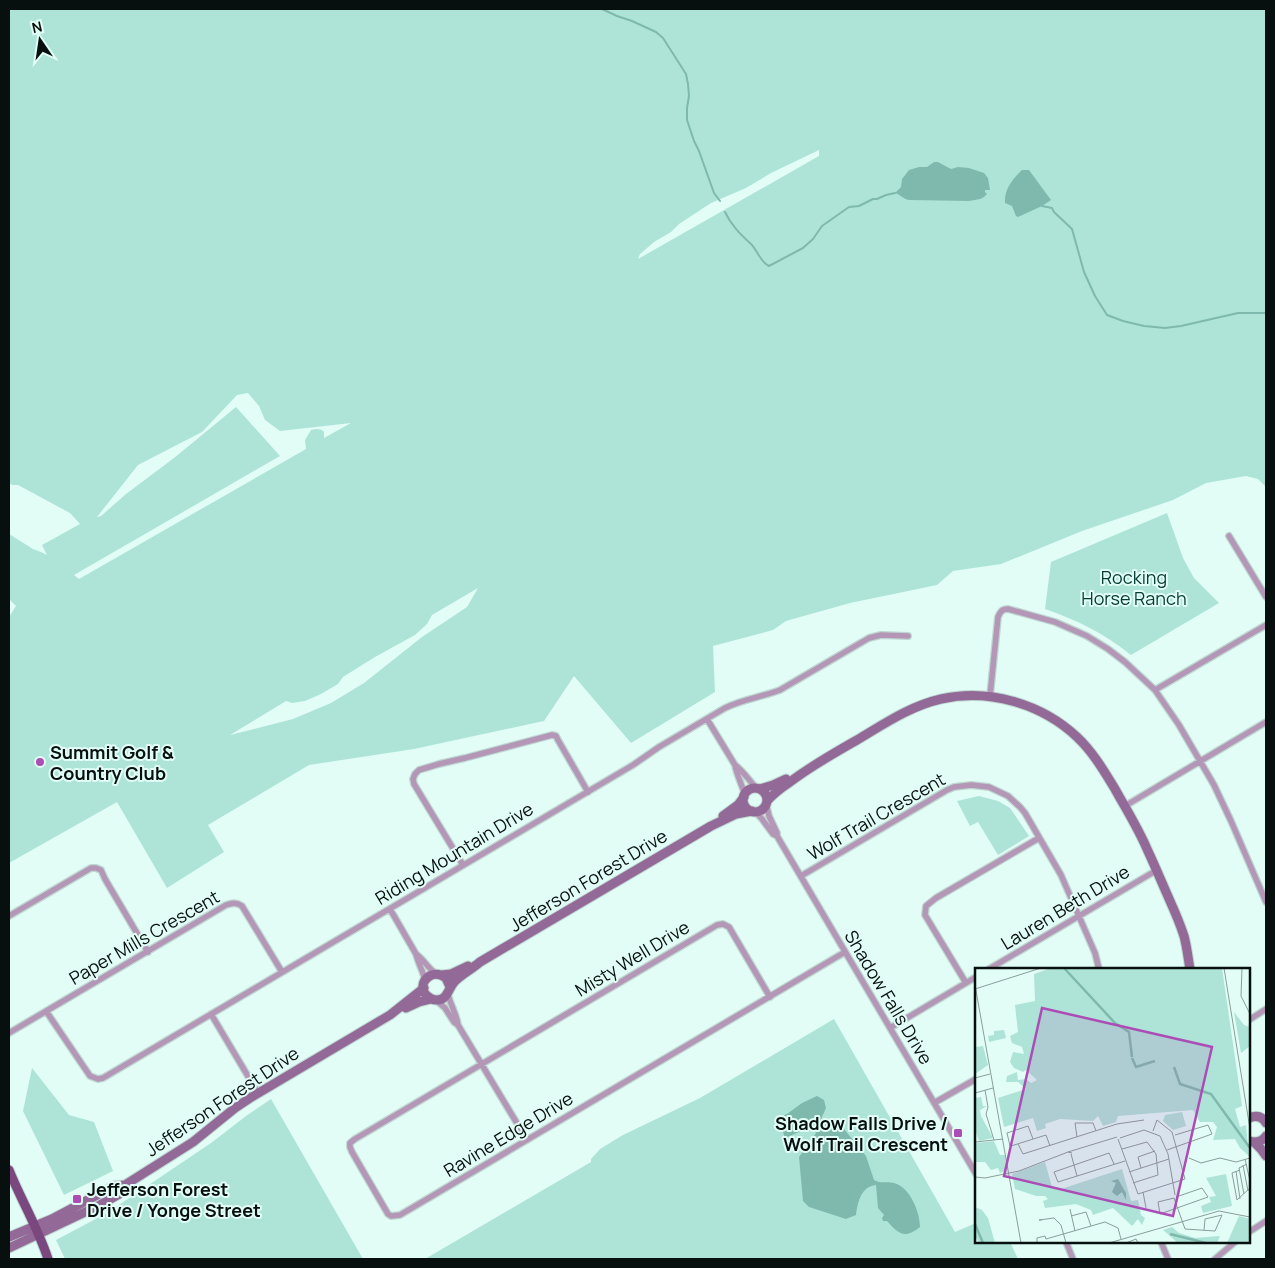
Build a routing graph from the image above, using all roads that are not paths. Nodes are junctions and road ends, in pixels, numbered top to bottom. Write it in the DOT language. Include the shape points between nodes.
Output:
graph roads {
  1 [pos="1229,536"];
  2 [pos="1266,597"];
  3 [pos="1266,625"];
  4 [pos="908,636"];
  5 [pos="1155,690"];
  6 [pos="990,696"];
  7 [pos="708,719"];
  8 [pos="1266,722"];
  9 [pos="1200,761"];
  10 [pos="735,764"];
  11 [pos="798,775"];
  12 [pos="758,789"];
  13 [pos="588,792"];
  14 [pos="744,796"];
  15 [pos="767,802"];
  16 [pos="1124,806"];
  17 [pos="753,811"];
  18 [pos="711,826"];
  19 [pos="777,836"];
  20 [pos="1039,838"];
  21 [pos="463,865"];
  22 [pos="1157,870"];
  23 [pos="801,876"];
  24 [pos="1266,902"];
  25 [pos="390,909"];
  26 [pos="9,916"];
  27 [pos="1079,916"];
  28 [pos="148,952"];
  29 [pos="845,952"];
  30 [pos="416,954"];
  31 [pos="480,962"];
  32 [pos="991,968"];
  33 [pos="1100,968"];
  34 [pos="1190,968"];
  35 [pos="282,972"];
  36 [pos="439,975"];
  37 [pos="975,978"];
  38 [pos="966,983"];
  39 [pos="424,984"];
  40 [pos="449,990"];
  41 [pos="770,997"];
  42 [pos="433,999"];
  43 [pos="1266,1010"];
  44 [pos="46,1011"];
  45 [pos="211,1014"];
  46 [pos="390,1015"];
  47 [pos="1250,1019"];
  48 [pos="458,1024"];
  49 [pos="890,1028"];
  50 [pos="9,1033"];
  51 [pos="482,1064"];
  52 [pos="975,1080"];
  53 [pos="258,1093"];
  54 [pos="934,1103"];
  55 [pos="1250,1110"];
  56 [pos="1260,1118"];
  57 [pos="1266,1136"];
  58 [pos="527,1140"];
  59 [pos="1250,1141"];
  60 [pos="1266,1156"];
  61 [pos="9,1170"];
  62 [pos="975,1172"];
  63 [pos="1266,1221"];
  64 [pos="37,1230"];
  65 [pos="1250,1231"];
  66 [pos="9,1237"];
  67 [pos="1066,1243"];
  68 [pos="1161,1243"];
  69 [pos="1234,1243"];
  70 [pos="9,1248"];
  71 [pos="48,1259"];
  72 [pos="1073,1259"];
  73 [pos="1168,1259"];
  74 [pos="1215,1259"];
  1 -- 2 [label="street"];
  3 -- 5 [label="street"];
  4 -- 7 [label="street, Riding Mountain Drive" via="869,638 780,690 736,702"];
  5 -- 6 [label="street" via="1125,662 1087,636 1055,622 1008,608 1000,612 998,618"];
  5 -- 9 [label="street"];
  6 -- 11 [label="street" via="942,698 917,706"];
  6 -- 16 [label="street" via="1032,707 1071,731 1094,756"];
  7 -- 10 [label="street"];
  7 -- 13 [label="street, Riding Mountain Drive"];
  8 -- 9 [label="street"];
  9 -- 16 [label="street"];
  9 -- 24 [label="street" via="1220,796"];
  10 -- 12 [label="street"];
  10 -- 14 [label="street"];
  11 -- 12 [label="street"];
  11 -- 15 [label="street"];
  12 -- 14 [label="street" via="749,790"];
  12 -- 15 [label="street" via="765,794"];
  13 -- 21 [label="street, Riding Mountain Drive"];
  13 -- 21 [label="street" via="556,736 552,735 419,770 413,779 414,784"];
  14 -- 17 [label="street" via="744,804"];
  14 -- 18 [label="street, Jefferson Forest Drive" via="738,805"];
  15 -- 17 [label="street" via="762,809"];
  15 -- 19 [label="street, Shadow Falls Drive"];
  16 -- 22 [label="street"];
  17 -- 18 [label="street, Jefferson Forest Drive" via="736,814"];
  17 -- 19 [label="street, Shadow Falls Drive"];
  18 -- 31 [label="street, Jefferson Forest Drive"];
  19 -- 23 [label="street, Shadow Falls Drive"];
  20 -- 23 [label="street, Wolf Trail Crescent" via="1025,813 1008,796 989,787 962,786 946,790"];
  20 -- 27 [label="street, Wolf Trail Crescent" via="1061,875"];
  20 -- 38 [label="street" via="926,906 925,915"];
  21 -- 25 [label="street, Riding Mountain Drive"];
  22 -- 27 [label="street, Lauren Beth Drive"];
  22 -- 34 [label="street" via="1184,935"];
  23 -- 29 [label="street, Shadow Falls Drive"];
  25 -- 30 [label="street"];
  25 -- 35 [label="street, Riding Mountain Drive"];
  26 -- 28 [label="street" via="96,868 101,870"];
  27 -- 32 [label="street, Lauren Beth Drive"];
  27 -- 33 [label="street, Wolf Trail Crescent"];
  28 -- 35 [label="street, Paper Mills Crescent" via="226,905 237,903 242,906"];
  28 -- 44 [label="street, Paper Mills Crescent"];
  29 -- 41 [label="street, Ravine Edge Drive"];
  29 -- 49 [label="street, Shadow Falls Drive"];
  30 -- 36 [label="street"];
  30 -- 39 [label="street"];
  31 -- 36 [label="street, Jefferson Forest Drive" via="451,974"];
  31 -- 40 [label="street, Jefferson Forest Drive" via="455,980"];
  35 -- 45 [label="street, Riding Mountain Drive"];
  36 -- 39 [label="street" via="430,976"];
  36 -- 40 [label="street" via="448,981"];
  37 -- 38 [label="street"];
  38 -- 49 [label="street"];
  39 -- 42 [label="street" via="426,994"];
  39 -- 46 [label="street, Jefferson Forest Drive"];
  40 -- 42 [label="street" via="443,998"];
  40 -- 48 [label="street" via="450,1004"];
  41 -- 51 [label="street, Misty Well Drive" via="728,927 717,925"];
  41 -- 58 [label="street, Ravine Edge Drive"];
  42 -- 46 [label="street, Jefferson Forest Drive"];
  42 -- 48 [label="street"];
  43 -- 47 [label="street"];
  44 -- 45 [label="street, Riding Mountain Drive" via="90,1076 98,1079"];
  44 -- 50 [label="street, Paper Mills Crescent"];
  45 -- 53 [label="street"];
  46 -- 53 [label="street, Jefferson Forest Drive"];
  48 -- 51 [label="street"];
  49 -- 54 [label="street, Shadow Falls Drive"];
  51 -- 58 [label="street"];
  51 -- 58 [label="street, Ravine Edge Drive" via="350,1143 388,1214 400,1215"];
  52 -- 54 [label="street"];
  53 -- 64 [label="street, Jefferson Forest Drive" via="193,1142 125,1185 119,1194"];
  54 -- 62 [label="street, Shadow Falls Drive"];
  55 -- 56 [label="street"];
  57 -- 59 [label="street" via="1261,1141"];
  59 -- 60 [label="street"];
  61 -- 64 [label="main road"];
  63 -- 65 [label="street"];
  64 -- 66 [label="street"];
  64 -- 70 [label="street"];
  64 -- 71 [label="main road"];
  67 -- 72 [label="street"];
  68 -- 73 [label="street"];
  69 -- 74 [label="street"];
}
